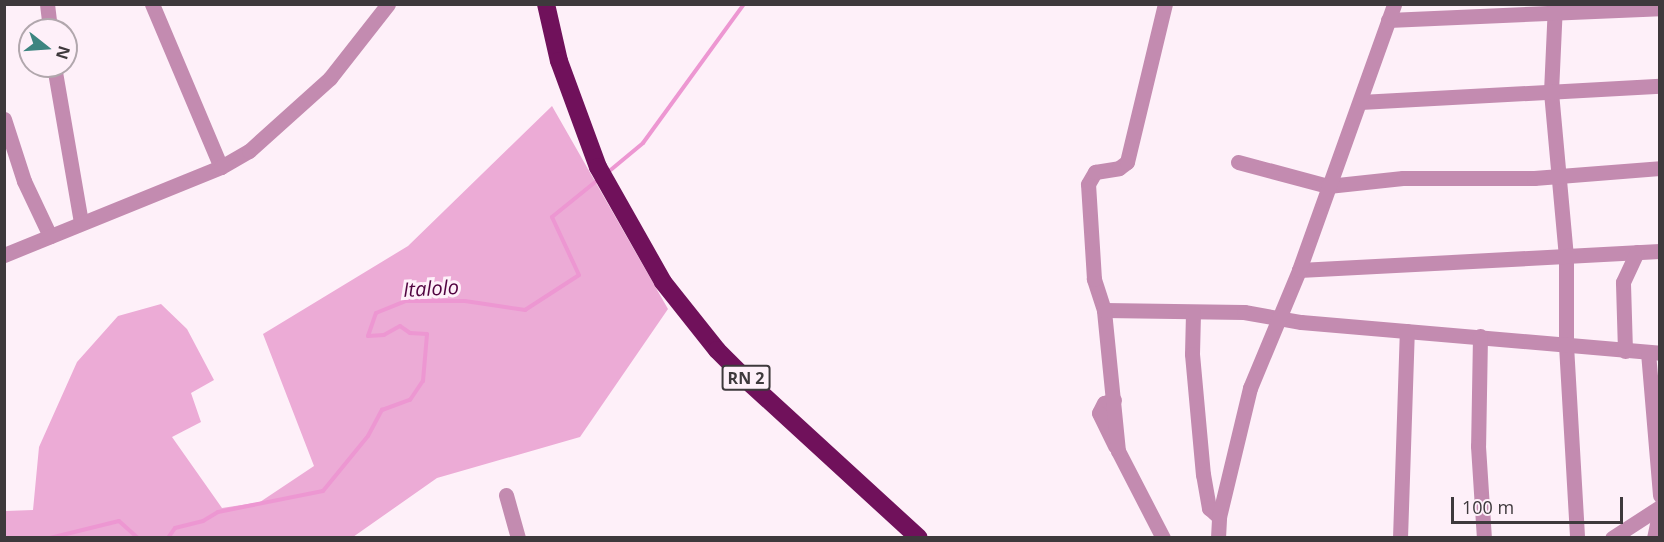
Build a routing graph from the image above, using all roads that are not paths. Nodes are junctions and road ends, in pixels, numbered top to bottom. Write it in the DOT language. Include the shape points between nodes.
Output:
graph roads {
  1 [pos="152,4"];
  2 [pos="388,4"];
  3 [pos="546,4"];
  4 [pos="1165,4"];
  5 [pos="1394,4"];
  6 [pos="1555,8"];
  7 [pos="1659,8"];
  8 [pos="1388,20"];
  9 [pos="56,78"];
  10 [pos="1659,86"];
  11 [pos="1551,92"];
  12 [pos="1360,102"];
  13 [pos="4,119"];
  14 [pos="1238,162"];
  15 [pos="221,167"];
  16 [pos="1659,168"];
  17 [pos="1558,176"];
  18 [pos="1328,186"];
  19 [pos="81,222"];
  20 [pos="50,236"];
  21 [pos="1659,250"];
  22 [pos="1637,252"];
  23 [pos="4,255"];
  24 [pos="1566,256"];
  25 [pos="1299,270"];
  26 [pos="1104,310"];
  27 [pos="1193,314"];
  28 [pos="1280,318"];
  29 [pos="1407,331"];
  30 [pos="1480,336"];
  31 [pos="1566,345"];
  32 [pos="1625,351"];
  33 [pos="1654,353"];
  34 [pos="506,495"];
  35 [pos="1659,495"];
  36 [pos="1659,509"];
  37 [pos="1219,517"];
  38 [pos="518,537"];
  39 [pos="919,537"];
  40 [pos="1163,537"];
  41 [pos="1218,537"];
  42 [pos="1400,537"];
  43 [pos="1484,537"];
  44 [pos="1577,537"];
  45 [pos="1612,537"];
  46 [pos="1654,537"];
  1 -- 15 [label="street"];
  2 -- 15 [label="street" via="330,78 276,130"];
  3 -- 39 [label="highway, RN 2" via="559,61 598,168 663,282 717,350"];
  4 -- 26 [label="street" via="1127,162 1089,177 1094,279"];
  5 -- 8 [label="street"];
  6 -- 7 [label="street"];
  6 -- 8 [label="street"];
  6 -- 11 [label="street"];
  8 -- 12 [label="street"];
  9 -- 19 [label="street"];
  10 -- 11 [label="street"];
  11 -- 12 [label="street"];
  11 -- 17 [label="street"];
  12 -- 18 [label="street"];
  13 -- 20 [label="street" via="24,181"];
  14 -- 18 [label="street"];
  15 -- 19 [label="street"];
  16 -- 17 [label="street"];
  17 -- 18 [label="street" via="1403,178"];
  17 -- 24 [label="street"];
  18 -- 25 [label="street"];
  19 -- 20 [label="street"];
  20 -- 23 [label="street"];
  21 -- 22 [label="street"];
  22 -- 24 [label="street"];
  22 -- 32 [label="street" via="1623,282"];
  24 -- 25 [label="street"];
  24 -- 31 [label="street"];
  25 -- 28 [label="street"];
  26 -- 27 [label="street"];
  26 -- 40 [label="street" via="1118,452"];
  27 -- 28 [label="street" via="1244,312"];
  27 -- 37 [label="street" via="1192,354 1203,474 1209,508"];
  28 -- 29 [label="street"];
  28 -- 37 [label="street" via="1250,388"];
  29 -- 30 [label="street"];
  29 -- 42 [label="street"];
  30 -- 31 [label="street"];
  30 -- 43 [label="street" via="1478,446"];
  31 -- 32 [label="street"];
  31 -- 44 [label="street"];
  32 -- 33 [label="street"];
  33 -- 35 [label="street"];
  34 -- 38 [label="street"];
  36 -- 45 [label="street"];
  36 -- 46 [label="street"];
  37 -- 41 [label="street"];
}
